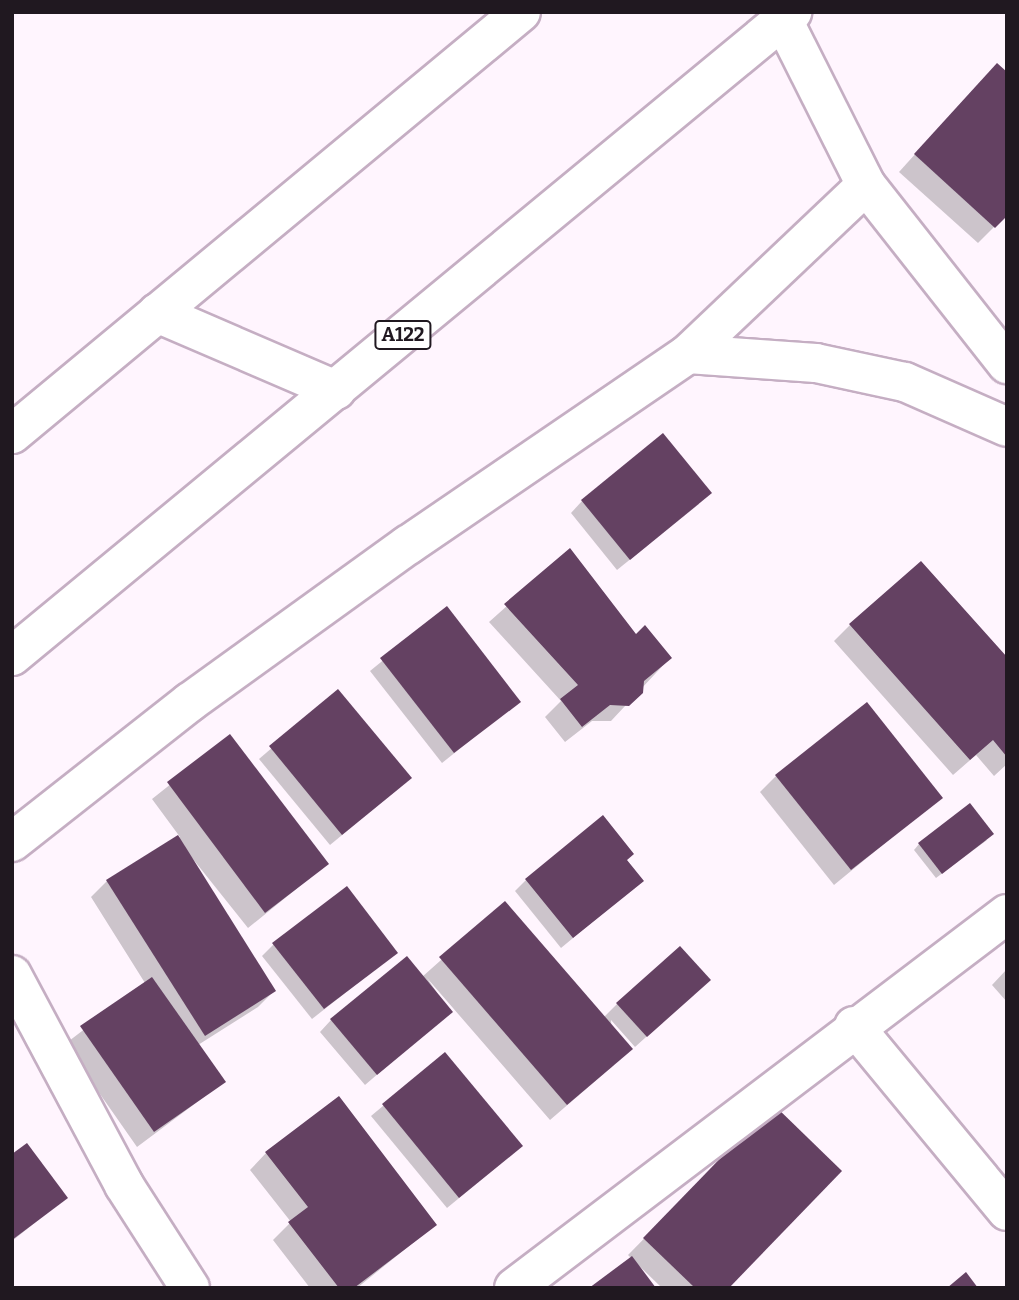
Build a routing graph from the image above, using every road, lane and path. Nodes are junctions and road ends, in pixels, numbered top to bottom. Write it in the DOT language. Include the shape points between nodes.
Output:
graph roads {
  1 [pos="521,12"];
  2 [pos="786,14"];
  3 [pos="866,185"];
  4 [pos="157,313"];
  5 [pos="688,354"];
  6 [pos="1007,364"];
  7 [pos="336,390"];
  8 [pos="1007,427"];
  9 [pos="12,435"];
  10 [pos="12,656"];
  11 [pos="12,842"];
  12 [pos="1007,914"];
  13 [pos="12,975"];
  14 [pos="854,1026"];
  15 [pos="1007,1211"];
  16 [pos="190,1288"];
  17 [pos="514,1288"];
  1 -- 4 [label="main road"];
  2 -- 3 [label="main road"];
  2 -- 7 [label="main road, A122"];
  3 -- 5 [label="main road"];
  3 -- 6 [label="main road"];
  4 -- 7 [label="main road"];
  4 -- 9 [label="main road"];
  5 -- 8 [label="main road" via="816,363 905,382"];
  5 -- 11 [label="main road" via="255,655"];
  7 -- 10 [label="main road, A122"];
  12 -- 14 [label="main road"];
  13 -- 16 [label="main road" via="124,1185"];
  14 -- 15 [label="main road"];
  14 -- 17 [label="main road"];
}
